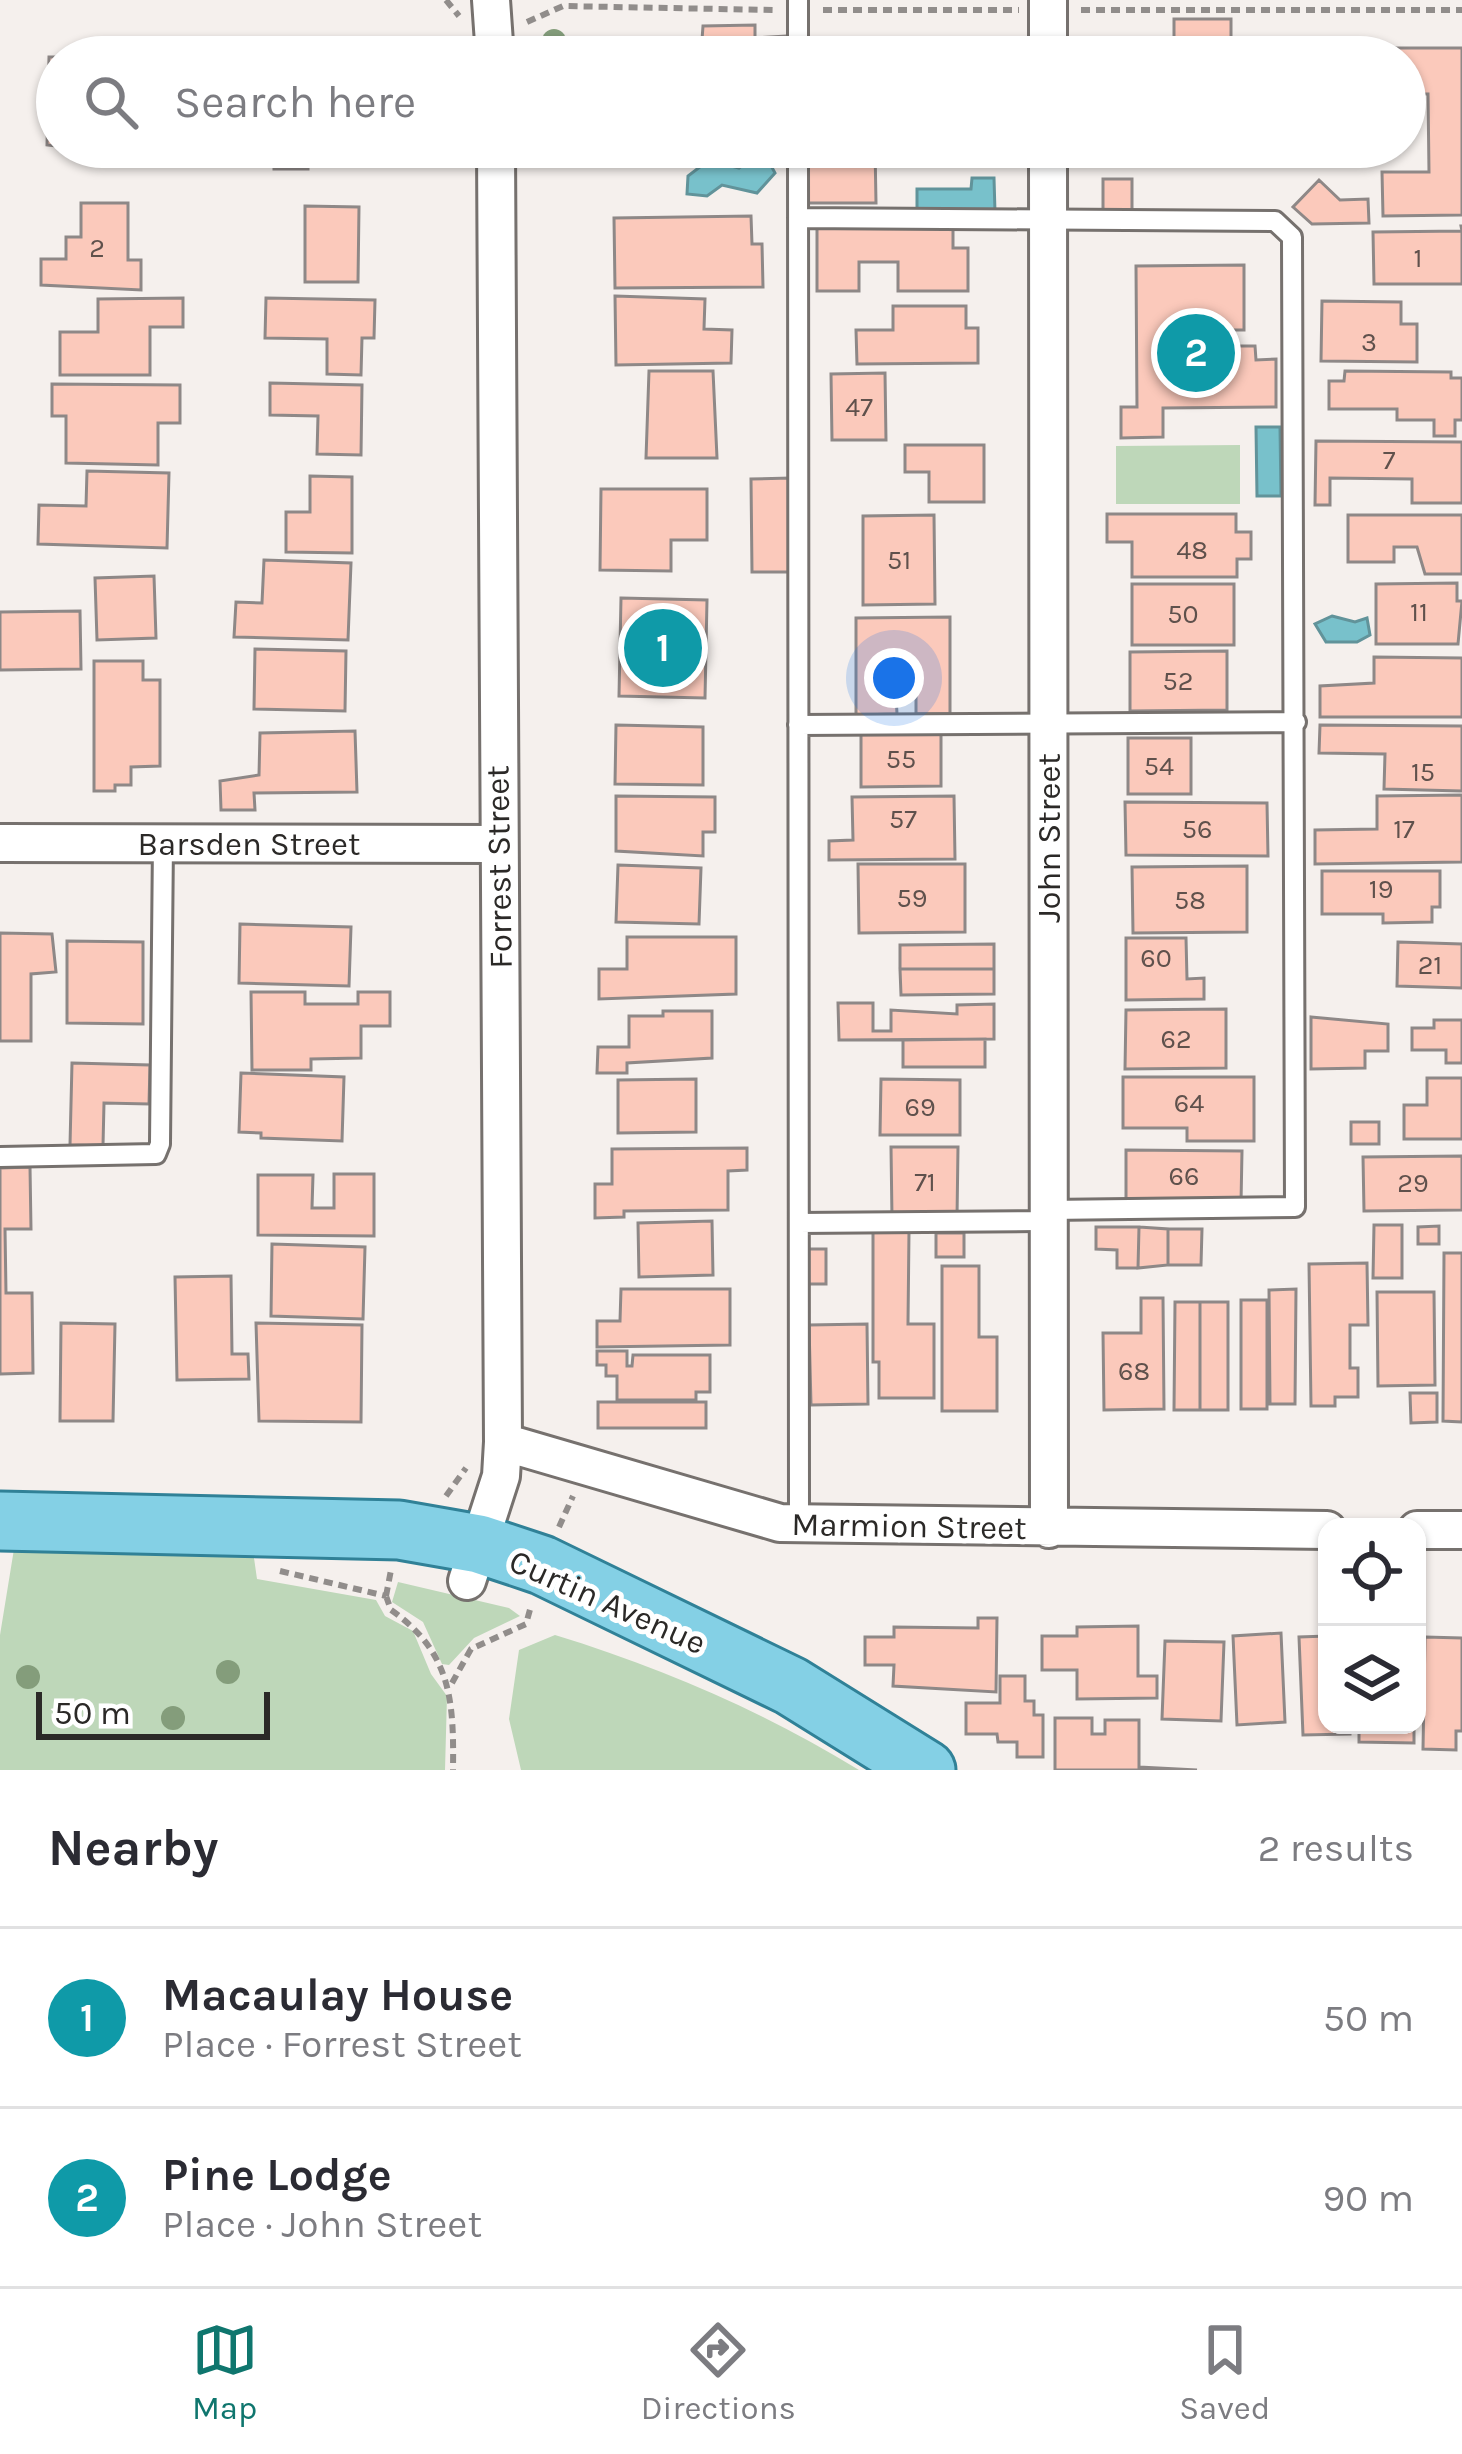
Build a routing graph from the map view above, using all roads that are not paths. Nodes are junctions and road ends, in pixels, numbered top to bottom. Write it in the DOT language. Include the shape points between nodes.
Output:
graph roads {
  1 [pos="798,5"];
  2 [pos="1048,5"];
  3 [pos="798,36"];
  4 [pos="1048,36"];
  5 [pos="496,168"];
  6 [pos="798,168"];
  7 [pos="1048,168"];
  8 [pos="798,218"];
  9 [pos="1048,223"];
  10 [pos="1296,722"];
  11 [pos="1048,724"];
  12 [pos="798,725"];
  13 [pos="0,842"];
  14 [pos="163,842"];
  15 [pos="497,844"];
  16 [pos="0,1157"];
  17 [pos="1048,1210"];
  18 [pos="799,1223"];
  19 [pos="503,1442"];
  20 [pos="0,1521"];
  21 [pos="799,1524"];
  22 [pos="1049,1528"];
  23 [pos="1318,1530"];
  24 [pos="1426,1530"];
  25 [pos="1462,1530"];
  26 [pos="473,1563"];
  27 [pos="791,1686"];
  28 [pos="926,1770"];
  1 -- 3 [label="lane"];
  2 -- 4 [label="street"];
  5 -- 15 [label="street, Forrest Street"];
  6 -- 8 [label="lane"];
  7 -- 9 [label="street, John Street"];
  8 -- 9 [label="lane"];
  8 -- 12 [label="lane"];
  9 -- 10 [label="lane" via="1275,221 1292,237"];
  9 -- 11 [label="street, John Street"];
  10 -- 11 [label="lane"];
  10 -- 17 [label="lane" via="1295,1207"];
  11 -- 12 [label="lane"];
  11 -- 17 [label="street, John Street"];
  12 -- 18 [label="lane"];
  13 -- 14 [label="street, Barsden Street"];
  14 -- 15 [label="street, Barsden Street"];
  14 -- 16 [label="lane" via="155,1154"];
  15 -- 19 [label="street, Forrest Street"];
  17 -- 18 [label="lane" via="1036,1221"];
  17 -- 22 [label="street, John Street"];
  18 -- 21 [label="lane"];
  19 -- 21 [label="street, Marmion Street"];
  19 -- 26 [label="street, Forrest Street" via="501,1476"];
  20 -- 26 [label="main road, Curtin Avenue" via="275,1528"];
  21 -- 22 [label="street, Marmion Street"];
  22 -- 23 [label="street, Marmion Street"];
  24 -- 25 [label="street"];
  26 -- 27 [label="main road, Curtin Avenue" via="532,1603"];
  26 -- 27 [label="main road, Curtin Avenue" via="542,1565"];
  27 -- 28 [label="main road, Curtin Avenue"];
}
